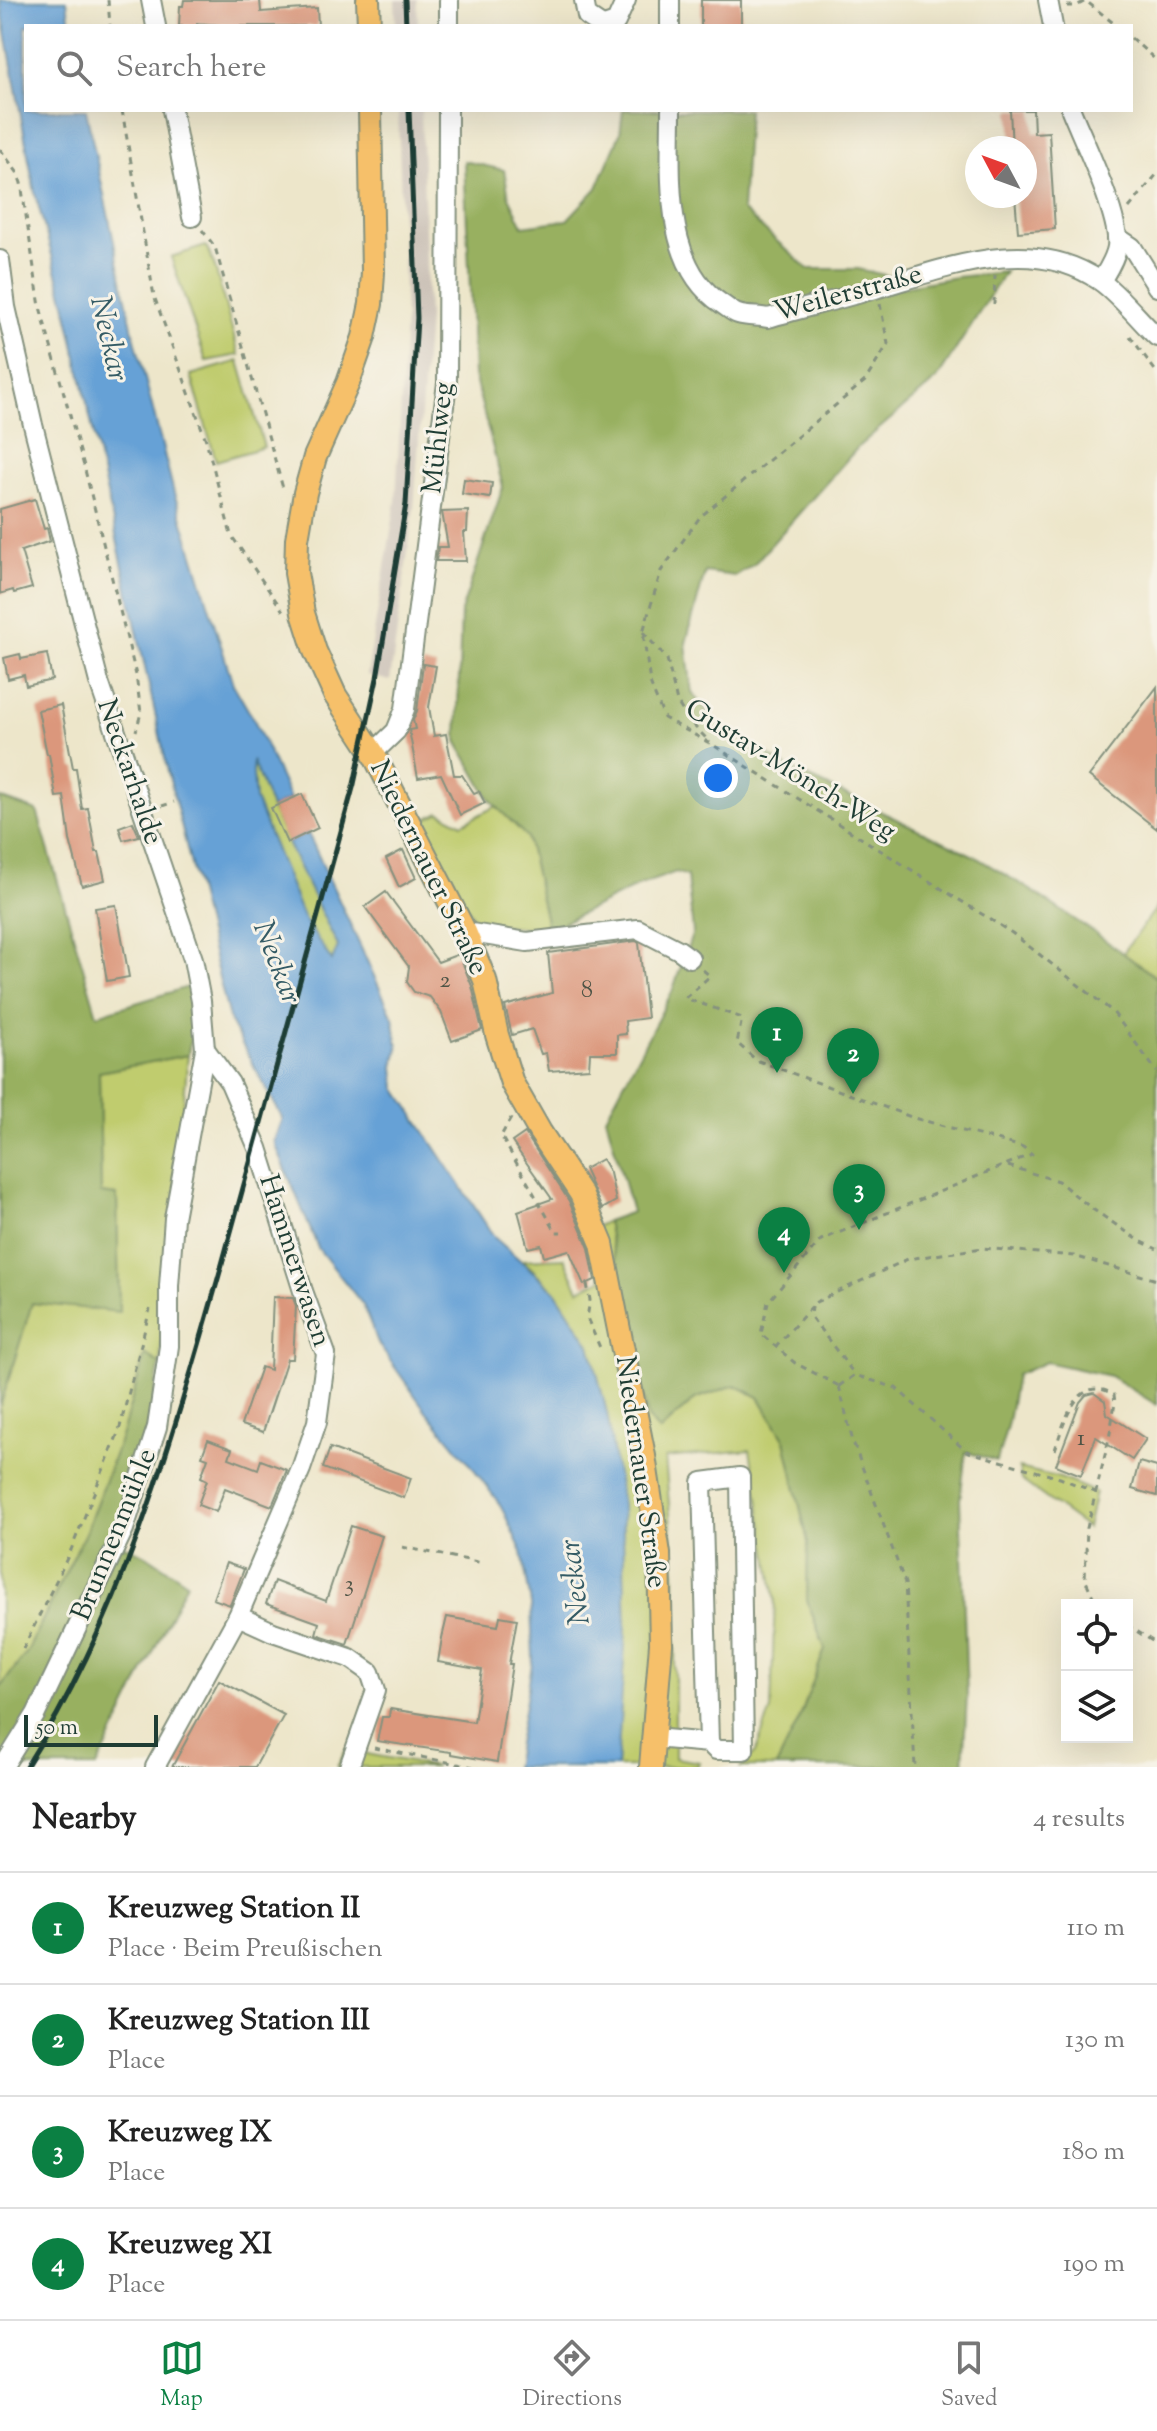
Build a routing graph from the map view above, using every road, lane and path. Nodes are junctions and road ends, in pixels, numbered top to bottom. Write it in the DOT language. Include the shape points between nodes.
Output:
graph roads {
  1 [pos="108,0"];
  2 [pos="151,0"];
  3 [pos="368,0"];
  4 [pos="449,0"];
  5 [pos="584,0"];
  6 [pos="626,0"];
  7 [pos="670,0"];
  8 [pos="1050,11"];
  9 [pos="110,24"];
  10 [pos="156,24"];
  11 [pos="369,24"];
  12 [pos="449,24"];
  13 [pos="600,24"];
  14 [pos="610,24"];
  15 [pos="670,24"];
  16 [pos="1115,24"];
  17 [pos="1133,40"];
  18 [pos="1157,61"];
  19 [pos="122,112"];
  20 [pos="172,112"];
  21 [pos="370,112"];
  22 [pos="448,112"];
  23 [pos="671,112"];
  24 [pos="1072,112"];
  25 [pos="0,149"];
  26 [pos="1157,174"];
  27 [pos="192,217"];
  28 [pos="1117,230"];
  29 [pos="995,257"];
  30 [pos="0,260"];
  31 [pos="1101,281"];
  32 [pos="1157,287"];
  33 [pos="877,288"];
  34 [pos="994,304"];
  35 [pos="1127,333"];
  36 [pos="1157,337"];
  37 [pos="1157,373"];
  38 [pos="284,492"];
  39 [pos="303,613"];
  40 [pos="643,632"];
  41 [pos="144,678"];
  42 [pos="137,680"];
  43 [pos="118,737"];
  44 [pos="713,745"];
  45 [pos="373,753"];
  46 [pos="465,932"];
  47 [pos="690,958"];
  48 [pos="205,1049"];
  49 [pos="1157,1072"];
  50 [pos="512,1116"];
  51 [pos="1006,1166"];
  52 [pos="561,1232"];
  53 [pos="1157,1249"];
  54 [pos="1157,1280"];
  55 [pos="169,1286"];
  56 [pos="151,1306"];
  57 [pos="812,1306"];
  58 [pos="775,1347"];
  59 [pos="855,1375"];
  60 [pos="839,1386"];
  61 [pos="1055,1450"];
  62 [pos="1095,1492"];
  63 [pos="402,1547"];
  64 [pos="483,1563"];
  65 [pos="1096,1599"];
  66 [pos="238,1616"];
  67 [pos="1133,1629"];
  68 [pos="1157,1644"];
  69 [pos="23,1649"];
  70 [pos="654,1738"];
  71 [pos="709,1743"];
  72 [pos="358,1745"];
  73 [pos="3,1767"];
  74 [pos="155,1767"];
  75 [pos="349,1767"];
  76 [pos="473,1767"];
  77 [pos="651,1767"];
  78 [pos="915,1767"];
  1 -- 9 [label="path"];
  2 -- 10 [label="street"];
  3 -- 11 [label="main road"];
  4 -- 12 [label="street"];
  5 -- 13 [label="street" via="587,16"];
  6 -- 14 [label="street" via="616,22"];
  7 -- 15 [label="street"];
  8 -- 16 [label="path" via="1086,1"];
  17 -- 18 [label="path"];
  19 -- 39 [label="path" via="154,296 206,440 231,535 281,610"];
  20 -- 27 [label="street"];
  21 -- 39 [label="main road, Niedernauer Straße" via="371,304 348,383 305,493 296,573"];
  22 -- 45 [label="street, Mühlweg" via="447,383 405,709 396,731"];
  23 -- 33 [label="street, Weilerstraße" via="671,189 681,249 694,278 712,298 737,314 768,318"];
  24 -- 28 [label="street"];
  25 -- 42 [label="path" via="21,183 40,307"];
  26 -- 28 [label="path"];
  27 -- 38 [label="path" via="215,247"];
  28 -- 31 [label="street" via="1112,263"];
  28 -- 32 [label="street"];
  29 -- 31 [label="street, Weilerstraße" via="1042,259"];
  29 -- 33 [label="street, Weilerstraße"];
  29 -- 34 [label="path"];
  30 -- 43 [label="street, Neckarhalde" via="33,425"];
  31 -- 36 [label="street, Weilerstraße"];
  33 -- 40 [label="path, Gustav-Mönch-Weg" via="888,344 865,381 700,517 661,571"];
  35 -- 37 [label="path"];
  39 -- 45 [label="main road, Niedernauer Straße" via="335,695"];
  40 -- 44 [label="path" via="667,659 677,702"];
  40 -- 44 [label="path, Gustav-Mönch-Weg" via="650,683 664,718"];
  41 -- 42 [label="path"];
  42 -- 43 [label="path" via="141,713 136,732"];
  43 -- 48 [label="street, Neckarhalde" via="193,959"];
  44 -- 49 [label="path, Gustav-Mönch-Weg" via="1012,933 1113,1012"];
  45 -- 46 [label="main road, Niedernauer Straße"];
  46 -- 47 [label="street" via="527,942 638,929"];
  46 -- 70 [label="main road, Niedernauer Straße" via="485,980 512,1083 581,1194 602,1244 659,1554 661,1644"];
  47 -- 51 [label="path" via="710,976 685,998 742,1018 737,1043 756,1060 1032,1154"];
  48 -- 55 [label="street, Neckarhalde" via="174,1218"];
  48 -- 66 [label="street, Hammerwasen" via="230,1083 258,1148 326,1354 317,1422"];
  50 -- 52 [label="path" via="501,1136 556,1232"];
  51 -- 53 [label="path" via="1058,1181"];
  51 -- 58 [label="path" via="821,1240 768,1302 761,1334"];
  54 -- 57 [label="path" via="1074,1256 982,1248 908,1259"];
  55 -- 73 [label="street, Brunnenmühle" via="169,1346 157,1427 124,1529 36,1714"];
  56 -- 69 [label="path" via="119,1431 71,1550"];
  57 -- 58 [label="path"];
  57 -- 59 [label="path" via="811,1317"];
  58 -- 60 [label="path"];
  59 -- 60 [label="path"];
  59 -- 62 [label="path" via="896,1388 966,1451"];
  60 -- 78 [label="path" via="853,1442 905,1583"];
  61 -- 62 [label="path" via="1064,1419 1079,1395 1091,1390 1114,1395"];
  62 -- 65 [label="path" via="1085,1579"];
  63 -- 64 [label="path"];
  66 -- 72 [label="street" via="350,1658 370,1672 376,1690"];
  66 -- 74 [label="street, Hammerwasen"];
  67 -- 68 [label="path"];
  70 -- 71 [label="street"];
  70 -- 77 [label="main road, Niedernauer Straße"];
  71 -- 71 [label="street" via="702,1482 740,1477 744,1750 716,1750"];
  72 -- 75 [label="street"];
  72 -- 76 [label="path"];
}
